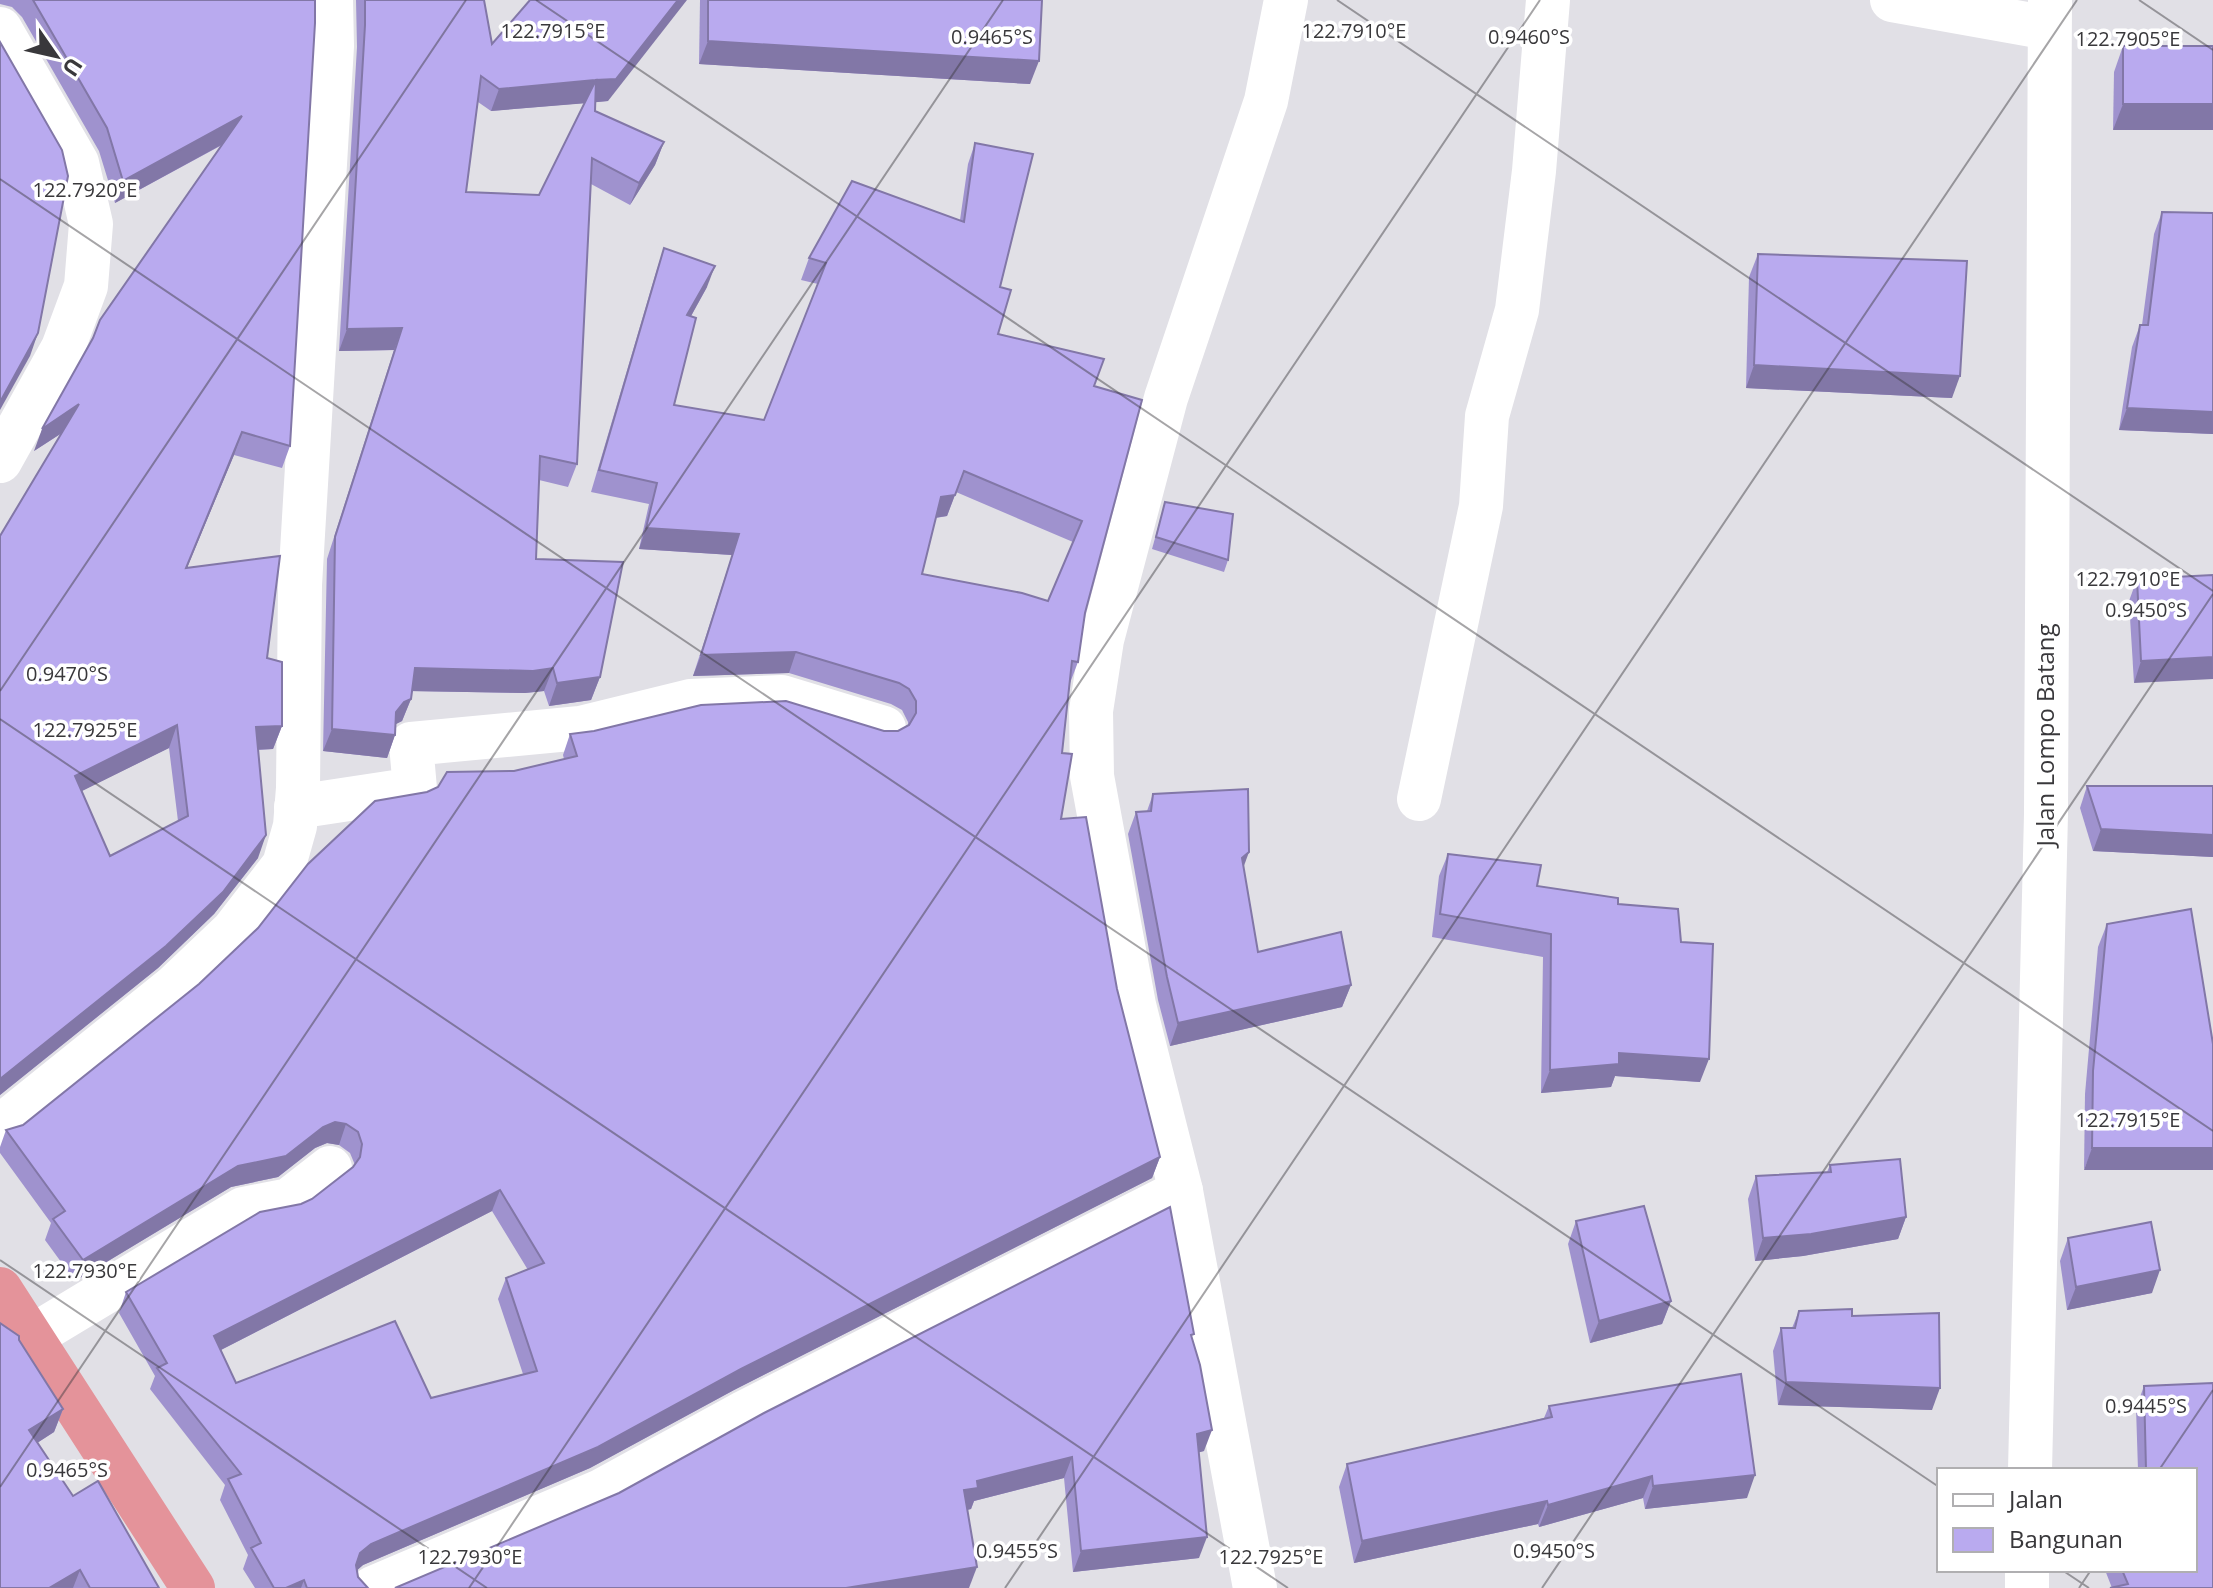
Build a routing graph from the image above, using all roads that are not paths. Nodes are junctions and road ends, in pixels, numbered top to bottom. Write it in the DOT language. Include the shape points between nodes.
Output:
graph roads {
  1 [pos="331,0"];
  2 [pos="1286,0"];
  3 [pos="1548,0"];
  4 [pos="1892,0"];
  5 [pos="2049,14"];
  6 [pos="0,29"];
  7 [pos="0,461"];
  8 [pos="884,728"];
  9 [pos="1419,799"];
  10 [pos="296,807"];
  11 [pos="0,1127"];
  12 [pos="330,1168"];
  13 [pos="1181,1191"];
  14 [pos="0,1289"];
  15 [pos="31,1337"];
  16 [pos="2030,1468"];
  17 [pos="193,1588"];
  18 [pos="373,1588"];
  19 [pos="1255,1588"];
  1 -- 10 [label="street" via="300,585"];
  2 -- 13 [label="street" via="1266,101 1166,398 1102,640 1091,711 1092,776 1134,1005"];
  3 -- 9 [label="street" via="1517,310 1487,416 1481,506"];
  4 -- 5 [label="street"];
  5 -- 16 [label="street, Jalan Lompo Batang" via="2046,814"];
  6 -- 7 [label="street" via="77,163 91,224 86,286 63,348"];
  8 -- 10 [label="street" via="782,697 690,701 580,728 411,744 415,789"];
  10 -- 11 [label="street" via="284,865 233,931 174,987"];
  12 -- 15 [label="street" via="289,1200 243,1209"];
  13 -- 18 [label="street" via="745,1412 601,1491"];
  13 -- 19 [label="street"];
  14 -- 15 [label="highway"];
  15 -- 17 [label="highway"];
}
